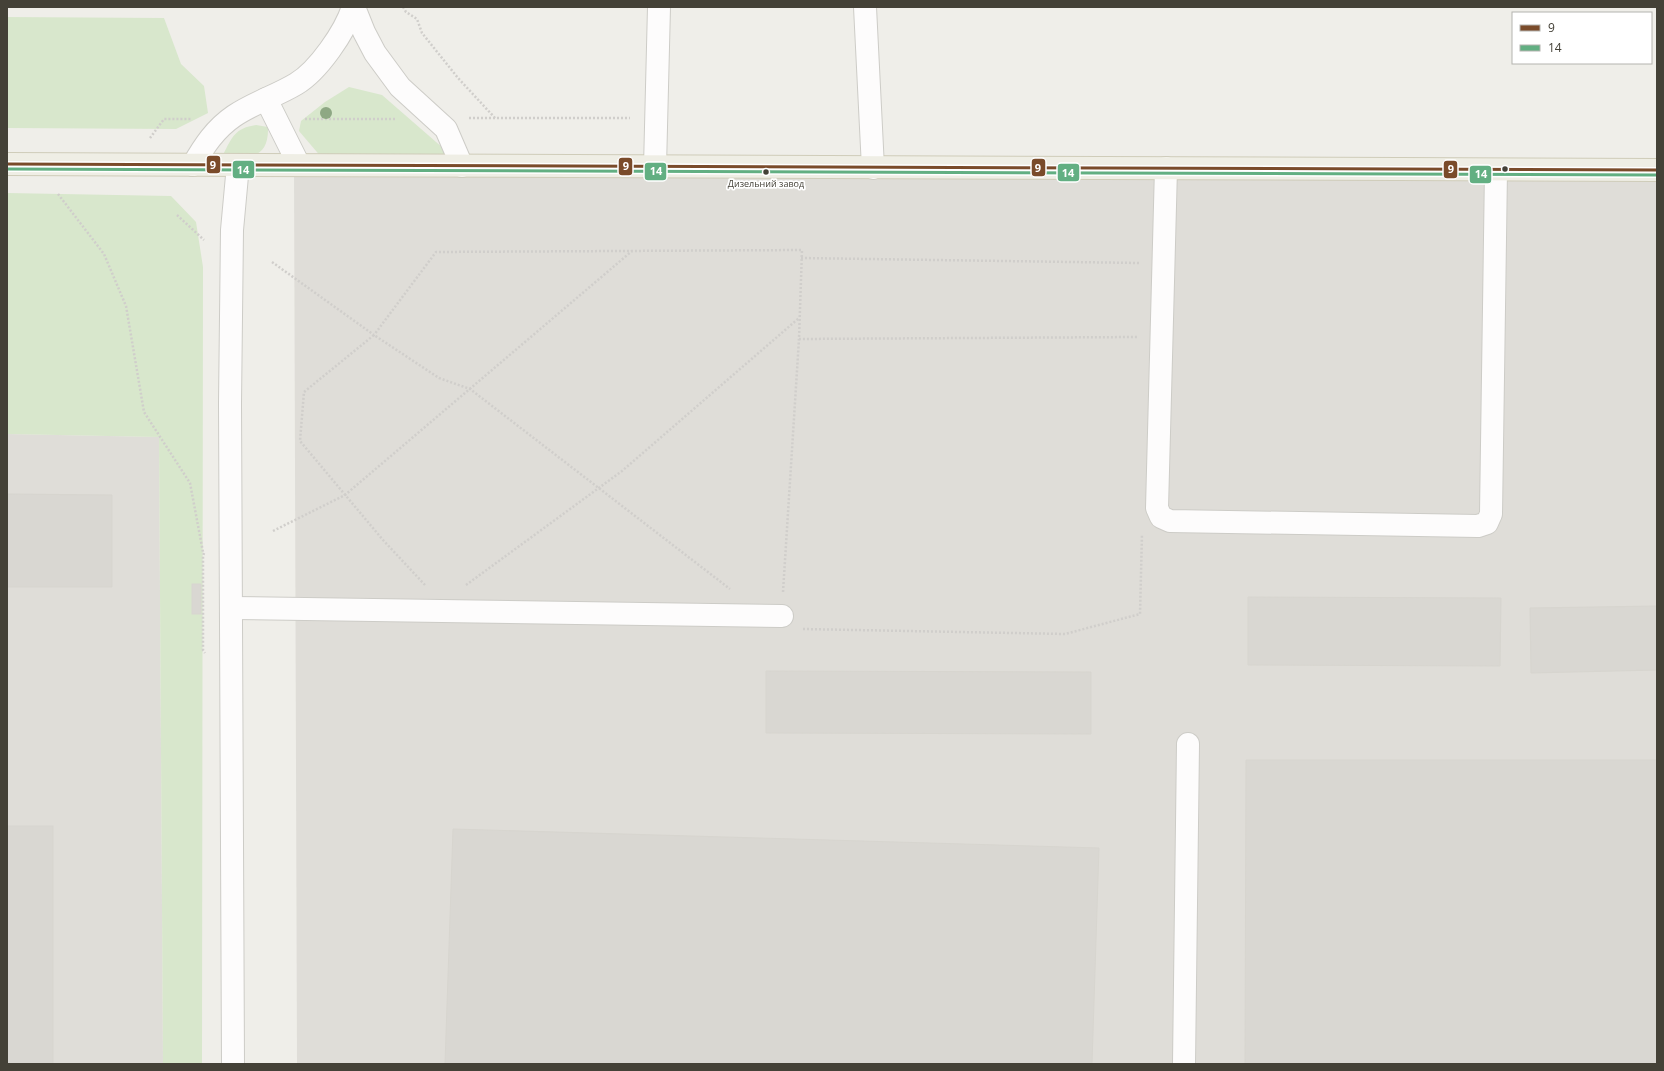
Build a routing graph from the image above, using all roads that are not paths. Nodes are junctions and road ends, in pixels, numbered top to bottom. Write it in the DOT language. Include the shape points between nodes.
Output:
graph roads {
  1 [pos="353,7"];
  2 [pos="659,7"];
  3 [pos="865,7"];
  4 [pos="266,99"];
  5 [pos="7,164"];
  6 [pos="193,165"];
  7 [pos="238,165"];
  8 [pos="299,165"];
  9 [pos="462,166"];
  10 [pos="655,167"];
  11 [pos="873,168"];
  12 [pos="1166,168"];
  13 [pos="1496,170"];
  14 [pos="1657,170"];
  15 [pos="232,608"];
  16 [pos="782,616"];
  17 [pos="1188,744"];
  18 [pos="233,1064"];
  19 [pos="1184,1064"];
  1 -- 4 [label="street" via="336,41 314,68 297,84"];
  1 -- 9 [label="street" via="375,53 400,87 446,129"];
  2 -- 10 [label="street"];
  3 -- 11 [label="street"];
  4 -- 6 [label="street" via="232,117 209,138"];
  4 -- 8 [label="street"];
  5 -- 6 [label="main road"];
  6 -- 7 [label="main road"];
  7 -- 8 [label="main road"];
  7 -- 15 [label="street" via="232,230"];
  8 -- 9 [label="main road"];
  9 -- 10 [label="main road"];
  10 -- 11 [label="main road"];
  11 -- 12 [label="main road"];
  12 -- 13 [label="main road"];
  12 -- 13 [label="street" via="1157,508 1161,517 1170,521 1478,526 1487,523 1491,514"];
  13 -- 14 [label="main road"];
  15 -- 16 [label="street"];
  15 -- 18 [label="street"];
  17 -- 19 [label="street"];
}
